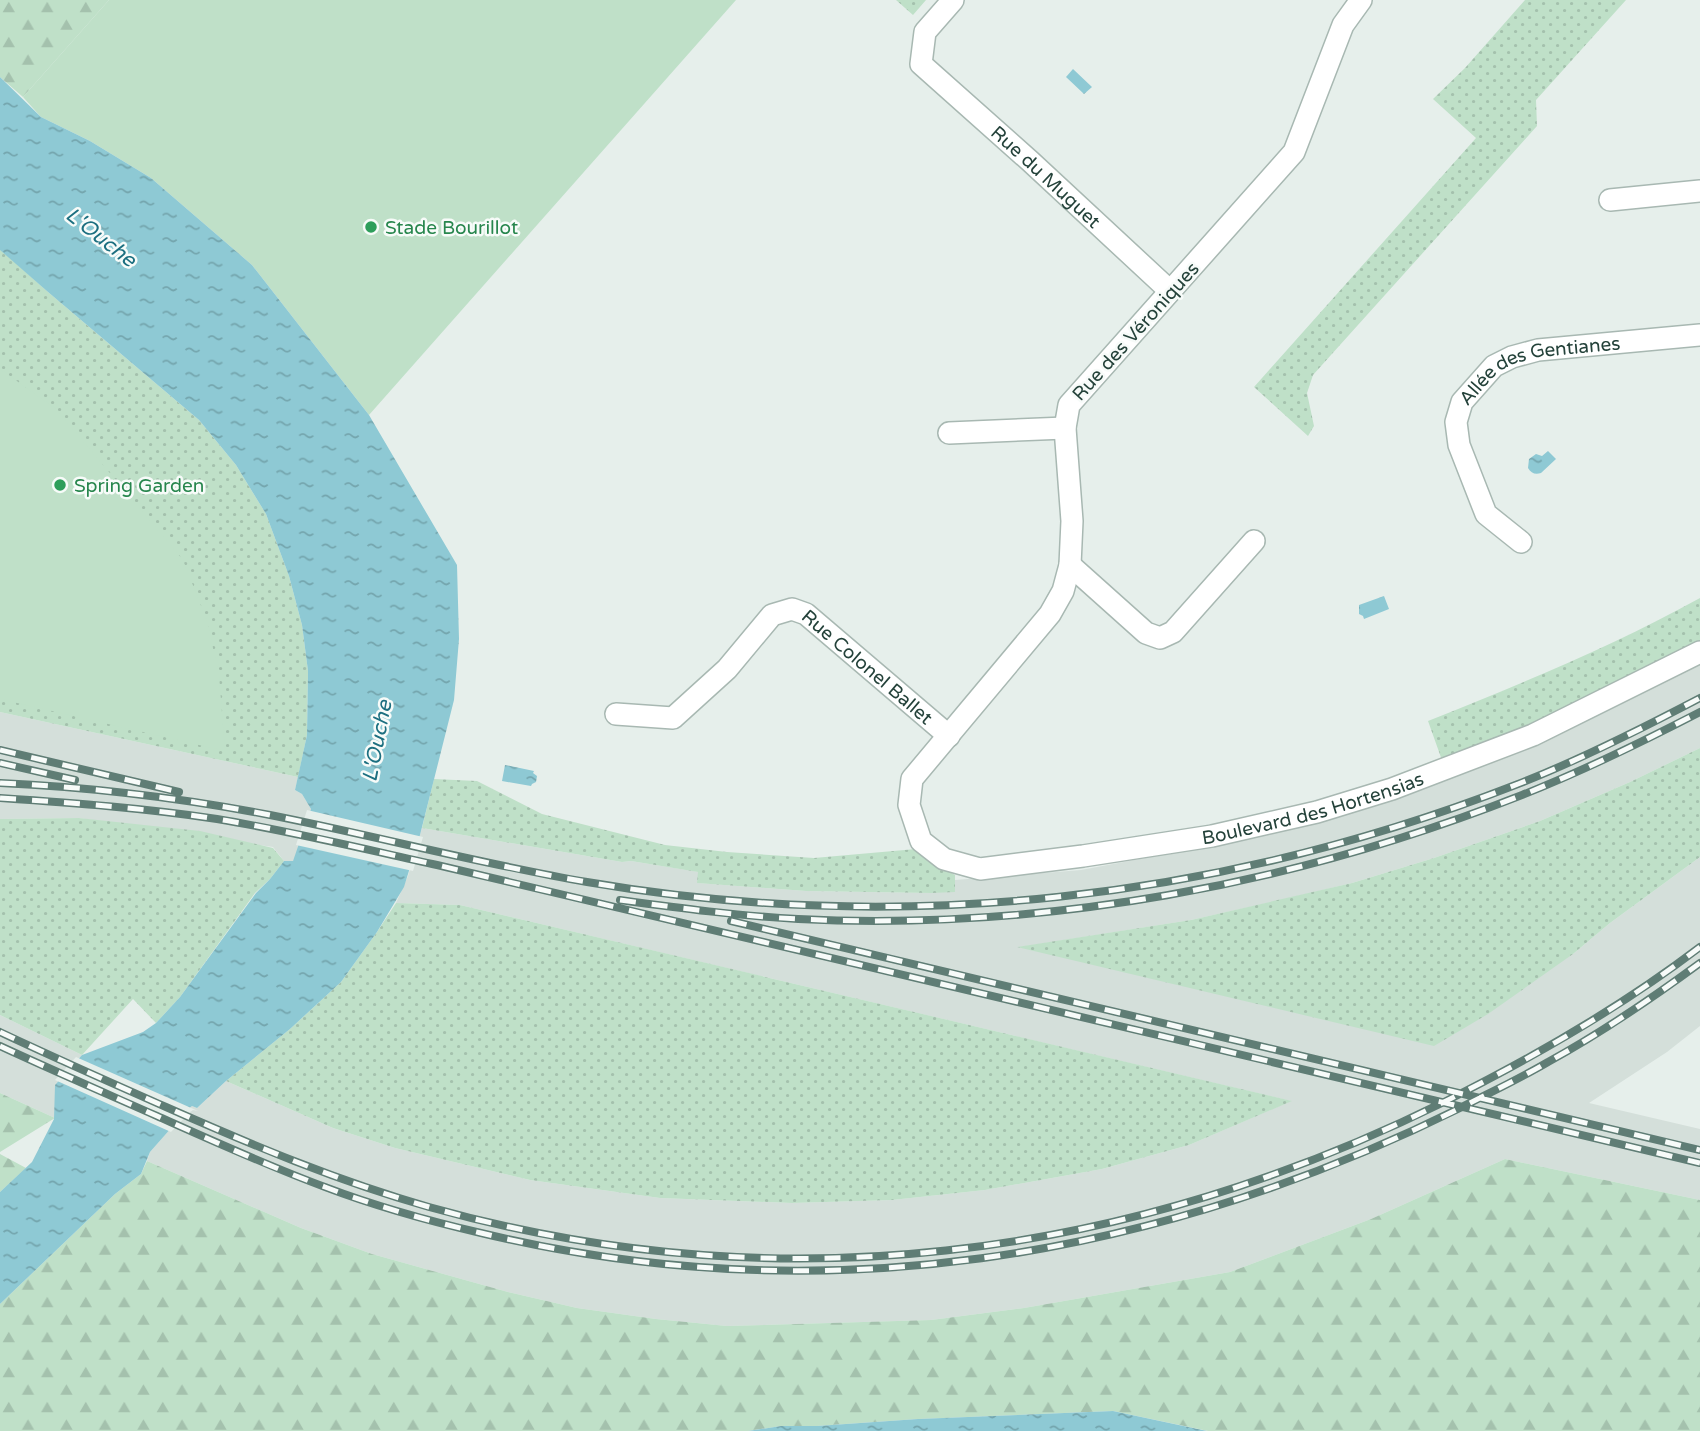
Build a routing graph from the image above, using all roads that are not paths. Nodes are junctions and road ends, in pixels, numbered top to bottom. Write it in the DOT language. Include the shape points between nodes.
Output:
graph roads {
  1 [pos="953,0"];
  2 [pos="1361,0"];
  3 [pos="1700,191"];
  4 [pos="1610,200"];
  5 [pos="1170,291"];
  6 [pos="1700,335"];
  7 [pos="1065,428"];
  8 [pos="949,433"];
  9 [pos="1254,541"];
  10 [pos="1521,542"];
  11 [pos="1070,565"];
  12 [pos="1700,652"];
  13 [pos="616,714"];
  14 [pos="949,736"];
  15 [pos="915,825"];
  1 -- 5 [label="street, Rue du Muguet" via="925,32 921,64"];
  2 -- 5 [label="street, Rue des Véroniques" via="1343,26 1294,152"];
  3 -- 4 [label="street"];
  5 -- 7 [label="street, Rue des Véroniques" via="1069,405"];
  6 -- 10 [label="street, Allée des Gentianes" via="1538,350 1512,357 1494,366 1462,402 1456,422 1458,445 1486,514"];
  7 -- 8 [label="street"];
  7 -- 11 [label="street, Rue des Véroniques" via="1072,521"];
  9 -- 11 [label="street" via="1173,632 1160,638 1146,634"];
  11 -- 14 [label="street, Rue des Véroniques" via="1051,614"];
  12 -- 15 [label="street, Boulevard des Hortensias" via="1533,735 1317,813 1225,833 980,869 944,859 922,841"];
  13 -- 14 [label="street, Rue Colonel Ballet" via="673,718 727,669 772,615 792,609 806,614"];
  14 -- 15 [label="street, Rue des Véroniques" via="912,779 909,806"];
}
